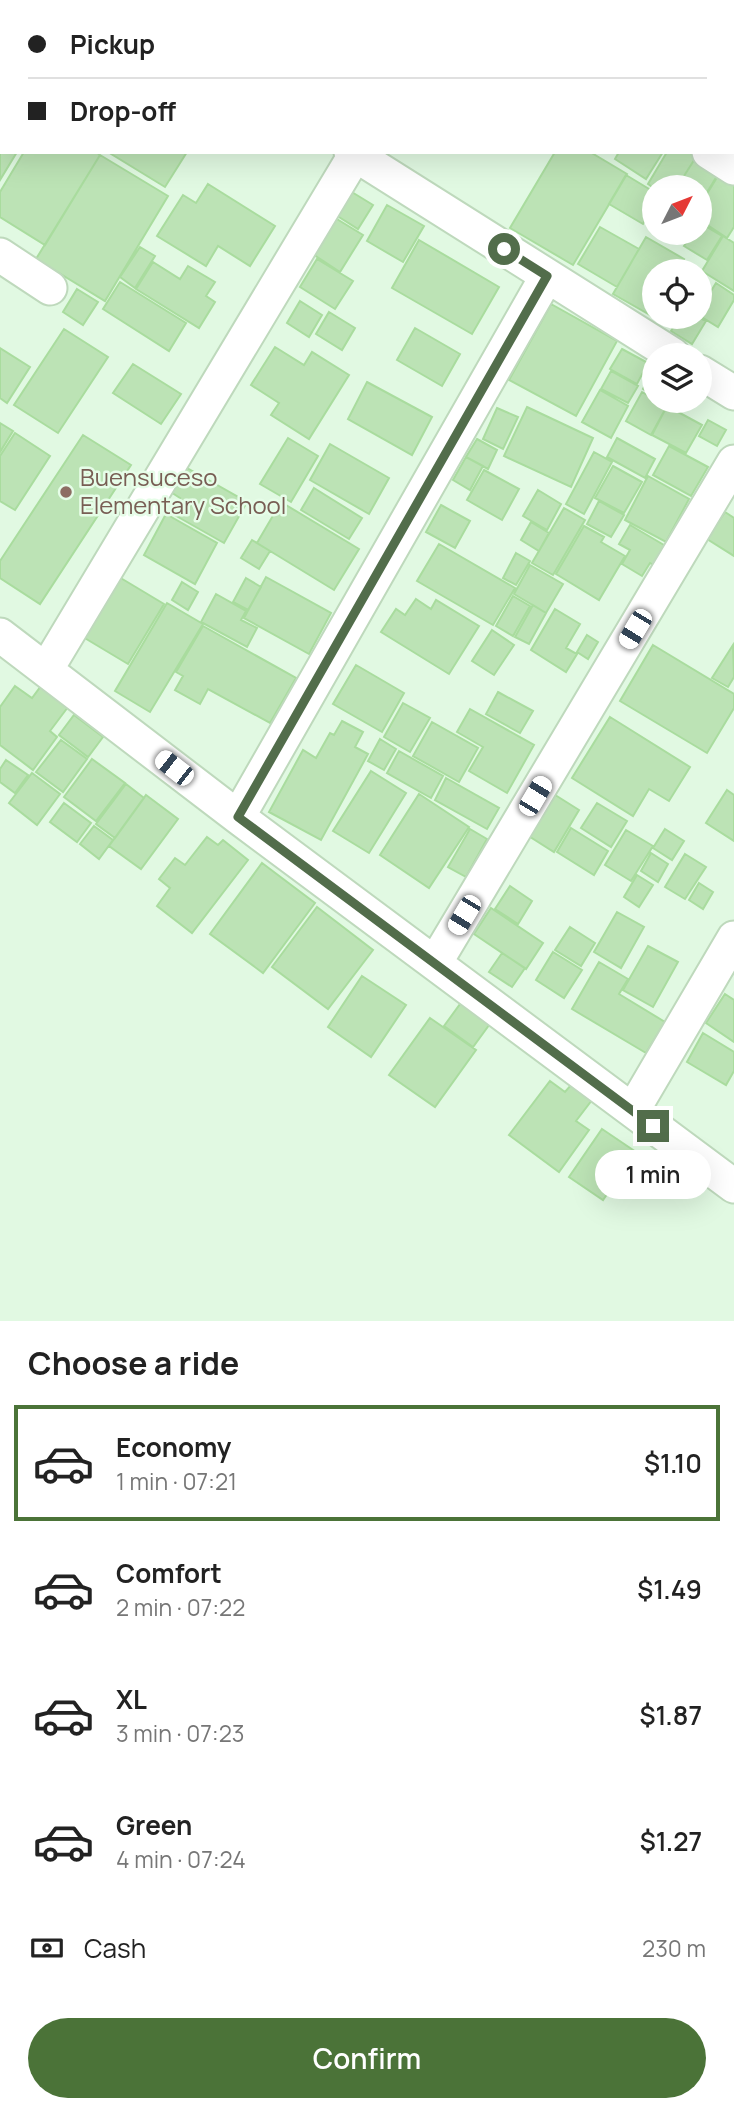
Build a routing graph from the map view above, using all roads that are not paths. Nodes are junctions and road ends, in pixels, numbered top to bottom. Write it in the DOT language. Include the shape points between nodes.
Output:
graph roads {
  1 [pos="352,154"];
  2 [pos="355,154"];
  3 [pos="712,154"];
  4 [pos="734,168"];
  5 [pos="0,255"];
  6 [pos="547,276"];
  7 [pos="50,288"];
  8 [pos="655,343"];
  9 [pos="712,379"];
  10 [pos="734,393"];
  11 [pos="734,462"];
  12 [pos="0,635"];
  13 [pos="46,670"];
  14 [pos="238,817"];
  15 [pos="734,938"];
  16 [pos="435,963"];
  17 [pos="633,1110"];
  18 [pos="734,1186"];
  1 -- 13 [label="street"];
  2 -- 6 [label="street"];
  3 -- 4 [label="street"];
  5 -- 7 [label="street"];
  6 -- 8 [label="street"];
  6 -- 14 [label="street"];
  9 -- 10 [label="street"];
  11 -- 16 [label="street"];
  12 -- 13 [label="street"];
  13 -- 14 [label="street"];
  14 -- 16 [label="street"];
  15 -- 17 [label="street"];
  16 -- 17 [label="street"];
  17 -- 18 [label="street"];
}
